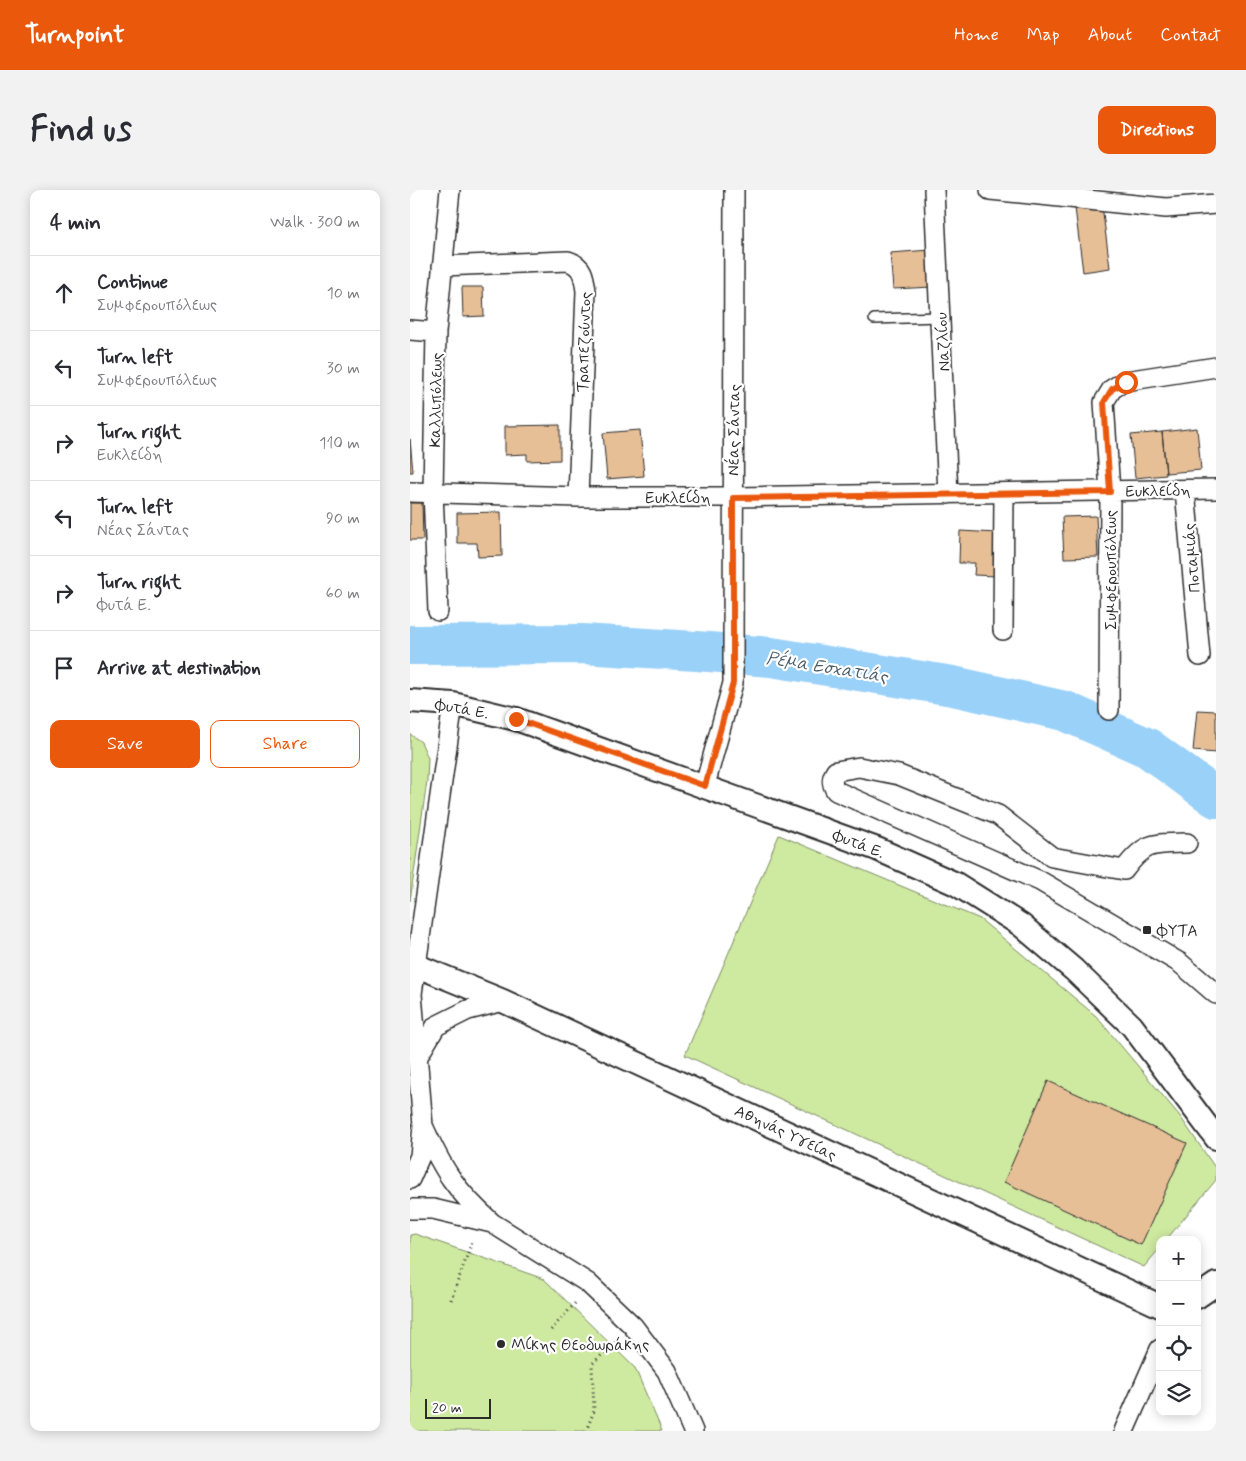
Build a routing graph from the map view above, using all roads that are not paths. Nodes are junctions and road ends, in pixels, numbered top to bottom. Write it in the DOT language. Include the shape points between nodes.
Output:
graph roads {
  1 [pos="450,190"];
  2 [pos="734,190"];
  3 [pos="934,190"];
  4 [pos="990,190"];
  5 [pos="1133,198"];
  6 [pos="1216,204"];
  7 [pos="442,266"];
  8 [pos="941,317"];
  9 [pos="874,319"];
  10 [pos="410,330"];
  11 [pos="436,332"];
  12 [pos="1216,367"];
  13 [pos="1216,489"];
  14 [pos="1186,490"];
  15 [pos="410,492"];
  16 [pos="434,492"];
  17 [pos="1110,492"];
  18 [pos="1004,493"];
  19 [pos="948,494"];
  20 [pos="578,497"];
  21 [pos="733,498"];
  22 [pos="438,611"];
  23 [pos="1003,630"];
  24 [pos="1200,656"];
  25 [pos="410,701"];
  26 [pos="453,704"];
  27 [pos="1109,710"];
  28 [pos="705,786"];
  29 [pos="1187,843"];
  30 [pos="412,964"];
  31 [pos="1216,994"];
  32 [pos="503,1001"];
  33 [pos="417,1058"];
  34 [pos="416,1102"];
  35 [pos="423,1126"];
  36 [pos="1216,1138"];
  37 [pos="410,1179"];
  38 [pos="410,1209"];
  39 [pos="486,1221"];
  40 [pos="1216,1284"];
  41 [pos="1201,1294"];
  42 [pos="1156,1304"];
  43 [pos="1156,1358"];
  44 [pos="693,1431"];
  45 [pos="1124,1431"];
  1 -- 7 [label="street, Καλλιπόλεως"];
  2 -- 21 [label="street, Νέας Σάντας"];
  3 -- 8 [label="street, Ναζλίου"];
  4 -- 5 [label="street"];
  5 -- 6 [label="street" via="1166,208"];
  7 -- 11 [label="street, Καλλιπόλεως"];
  7 -- 20 [label="street, Τραπεζούντος" via="568,261 577,264 584,273"];
  8 -- 9 [label="lane"];
  8 -- 19 [label="street, Ναζλίου"];
  10 -- 11 [label="street"];
  11 -- 16 [label="street, Καλλιπόλεως"];
  12 -- 17 [label="street, Συμφερουπόλεως" via="1126,382 1112,389 1104,402"];
  13 -- 14 [label="street, Ευκλείδη"];
  14 -- 17 [label="street, Ευκλείδη"];
  14 -- 24 [label="street, Ποταμιάς"];
  15 -- 16 [label="street, Ευκλείδη"];
  16 -- 20 [label="street, Ευκλείδη"];
  16 -- 22 [label="street, Καλλιπόλεως"];
  17 -- 18 [label="street, Ευκλείδη"];
  17 -- 27 [label="street, Συμφερουπόλεως"];
  18 -- 19 [label="street, Ευκλείδη"];
  18 -- 23 [label="street"];
  19 -- 21 [label="street, Ευκλείδη"];
  20 -- 21 [label="street, Ευκλείδη"];
  21 -- 28 [label="street, Νέας Σάντας" via="733,683"];
  25 -- 26 [label="street, Φυτά Ε."];
  26 -- 28 [label="street, Φυτά Ε." via="516,719"];
  26 -- 30 [label="street"];
  28 -- 36 [label="street, Φυτά Ε." via="956,884 1020,925 1074,970 1132,1026"];
  29 -- 31 [label="street" via="1151,844 1137,852 1124,870 1052,857 998,815 899,775 859,766 836,771 833,776 832,784 836,790 1040,881 1180,963"];
  30 -- 32 [label="street, Αθηνάς Υγείας"];
  30 -- 33 [label="street"];
  32 -- 33 [label="street" via="468,1010 436,1026"];
  32 -- 42 [label="street, Αθηνάς Υγείας"];
  33 -- 34 [label="street"];
  34 -- 35 [label="street"];
  35 -- 37 [label="street" via="420,1156"];
  35 -- 39 [label="street" via="446,1173"];
  38 -- 39 [label="street" via="433,1210"];
  39 -- 44 [label="street" via="538,1250 591,1286 633,1326 667,1371"];
  40 -- 41 [label="street"];
  43 -- 45 [label="street"];
}
